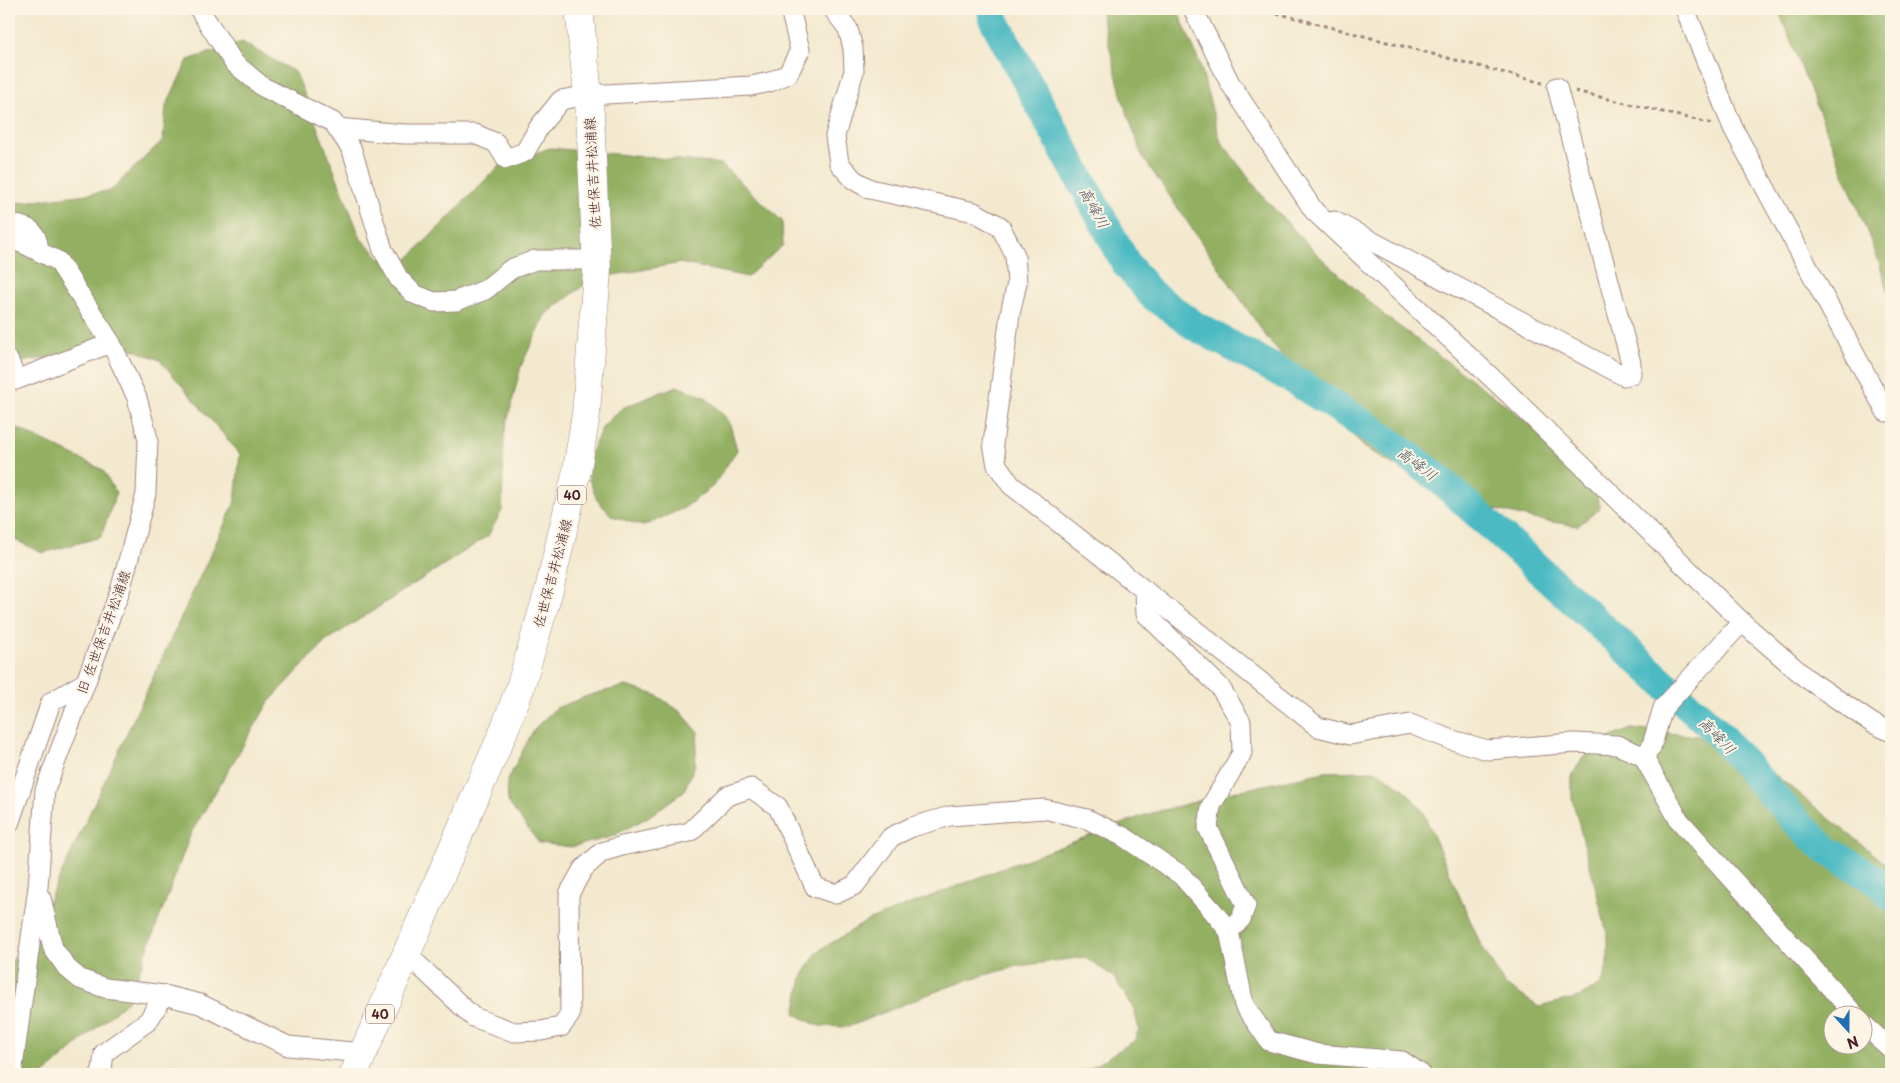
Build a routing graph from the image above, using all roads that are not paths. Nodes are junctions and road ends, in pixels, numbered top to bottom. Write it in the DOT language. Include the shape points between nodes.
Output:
graph roads {
  1 [pos="199,9"];
  2 [pos="579,9"];
  3 [pos="790,9"];
  4 [pos="833,9"];
  5 [pos="1193,9"];
  6 [pos="1685,9"];
  7 [pos="1557,86"];
  8 [pos="588,95"];
  9 [pos="337,128"];
  10 [pos="1314,211"];
  11 [pos="9,224"];
  12 [pos="9,240"];
  13 [pos="39,252"];
  14 [pos="596,260"];
  15 [pos="111,342"];
  16 [pos="9,361"];
  17 [pos="1886,412"];
  18 [pos="1145,590"];
  19 [pos="1742,622"];
  20 [pos="86,682"];
  21 [pos="1891,732"];
  22 [pos="1643,756"];
  23 [pos="9,824"];
  24 [pos="38,887"];
  25 [pos="1229,931"];
  26 [pos="406,953"];
  27 [pos="164,995"];
  28 [pos="1847,1006"];
  29 [pos="1872,1031"];
  30 [pos="1891,1049"];
  31 [pos="359,1064"];
  32 [pos="12,1074"];
  33 [pos="100,1074"];
  34 [pos="1421,1074"];
  1 -- 9 [label="street" via="234,63 262,87 333,122"];
  2 -- 8 [label="main road, 佐世保吉井松浦線 / 40"];
  3 -- 8 [label="street" via="800,50 788,74 770,82 751,86"];
  4 -- 18 [label="street" via="848,29 854,63 835,136 839,163 854,180 870,189 974,212 1000,226 1015,255 1017,283 992,444 997,465 1011,485"];
  5 -- 10 [label="street" via="1230,83"];
  6 -- 17 [label="street" via="1733,128"];
  7 -- 10 [label="street" via="1631,363 1631,374 1624,376"];
  8 -- 9 [label="street" via="562,100 539,127 525,152 506,159 496,143 476,134 404,134"];
  8 -- 14 [label="main road, 佐世保吉井松浦線 / 40"];
  9 -- 14 [label="street" via="352,150 383,250 399,279 414,294 434,302 456,301 485,290 510,270 535,260"];
  10 -- 19 [label="street" via="1510,395"];
  11 -- 13 [label="street" via="26,226 38,238"];
  12 -- 13 [label="street, 旧 佐世保吉井松浦線"];
  13 -- 15 [label="street, 旧 佐世保吉井松浦線" via="58,261"];
  14 -- 26 [label="main road, 佐世保吉井松浦線 / 40" via="586,414 577,470 549,590 503,733"];
  15 -- 16 [label="street" via="16,380"];
  15 -- 20 [label="street, 旧 佐世保吉井松浦線" via="137,398 148,439 146,494 120,591"];
  18 -- 22 [label="street" via="1318,727 1350,735 1410,724 1488,750 1574,743 1617,745"];
  18 -- 25 [label="street" via="1146,614 1220,687 1240,722 1242,753 1211,806 1208,828 1246,905 1242,919"];
  19 -- 21 [label="street" via="1806,678 1872,723"];
  19 -- 22 [label="street" via="1663,708 1651,748"];
  20 -- 23 [label="street" via="51,702"];
  20 -- 24 [label="street, 旧 佐世保吉井松浦線" via="45,790"];
  22 -- 28 [label="street" via="1679,820"];
  24 -- 27 [label="street" via="53,948 67,968 80,978 105,988"];
  24 -- 32 [label="street, 旧 佐世保吉井松浦線"];
  25 -- 26 [label="street" via="1181,875 1124,837 1087,819 1044,809 950,816 912,827 891,837 855,885 836,894 815,887 778,807 751,788 727,796 690,832 602,852 583,869 569,894 570,1015 561,1027 514,1032 474,1017"];
  25 -- 34 [label="street" via="1244,1005 1269,1042 1318,1054 1402,1061"];
  26 -- 31 [label="main road, 佐世保吉井松浦線 / 40"];
  27 -- 31 [label="street" via="200,1004 288,1046"];
  27 -- 33 [label="street" via="148,1021 104,1053"];
  29 -- 30 [label="street"];
}
